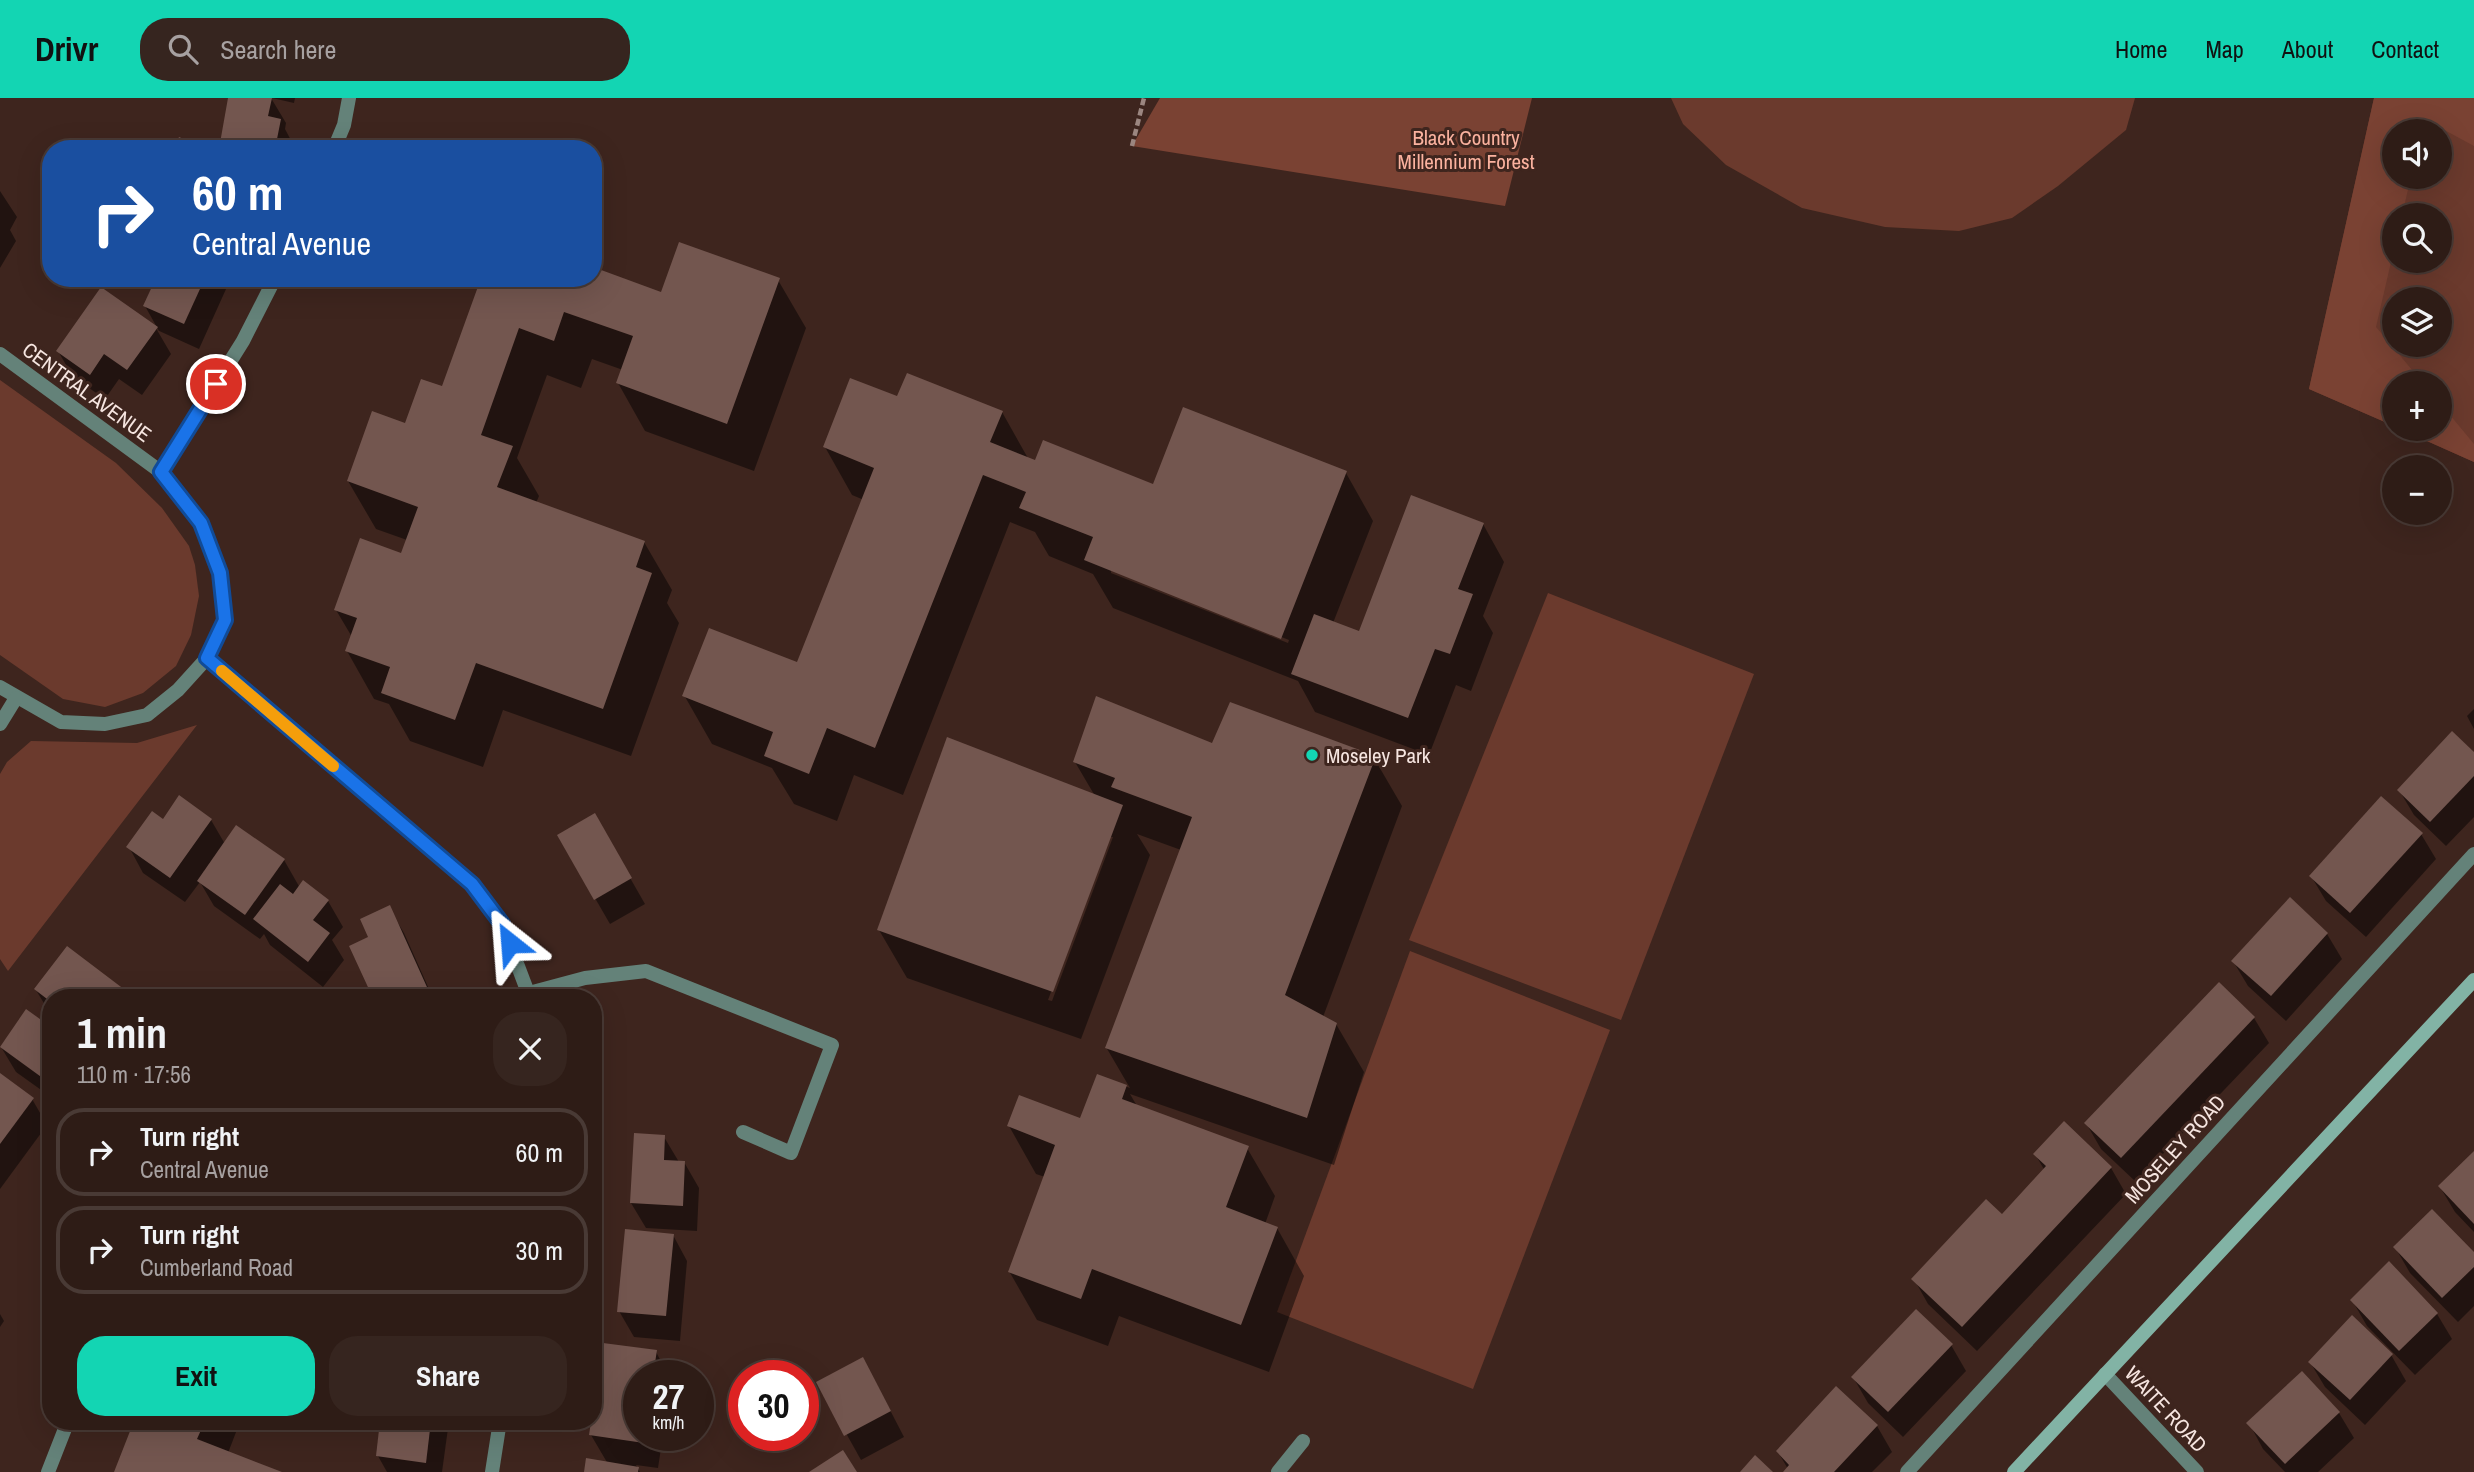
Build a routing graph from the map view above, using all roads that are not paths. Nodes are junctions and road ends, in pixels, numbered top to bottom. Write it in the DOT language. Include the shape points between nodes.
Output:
graph roads {
  1 [pos="349,98"];
  2 [pos="338,140"];
  3 [pos="270,287"];
  4 [pos="0,354"];
  5 [pos="161,472"];
  6 [pos="207,658"];
  7 [pos="0,687"];
  8 [pos="16,698"];
  9 [pos="0,724"];
  10 [pos="2474,854"];
  11 [pos="2474,980"];
  12 [pos="528,989"];
  13 [pos="549,989"];
  14 [pos="743,1132"];
  15 [pos="2105,1374"];
  16 [pos="64,1430"];
  17 [pos="499,1430"];
  18 [pos="1303,1441"];
  19 [pos="48,1472"];
  20 [pos="492,1472"];
  21 [pos="1278,1472"];
  22 [pos="1908,1472"];
  23 [pos="2014,1472"];
  24 [pos="2197,1472"];
  1 -- 2 [label="street"];
  3 -- 5 [label="street" via="243,341"];
  4 -- 5 [label="street, CENTRAL AVENUE"];
  5 -- 6 [label="street, CENTRAL AVENUE" via="201,523 220,573 225,620"];
  6 -- 8 [label="street, CENTRAL AVENUE" via="148,715 105,723 61,722"];
  6 -- 12 [label="street" via="472,884 502,924"];
  7 -- 8 [label="street, CENTRAL AVENUE"];
  8 -- 9 [label="street"];
  10 -- 22 [label="street, MOSELEY ROAD"];
  11 -- 15 [label="street"];
  13 -- 14 [label="street" via="585,978 646,971 832,1045 791,1153"];
  15 -- 23 [label="street"];
  15 -- 24 [label="street, WAITE ROAD"];
  16 -- 19 [label="street"];
  17 -- 20 [label="street"];
  18 -- 21 [label="street"];
}
